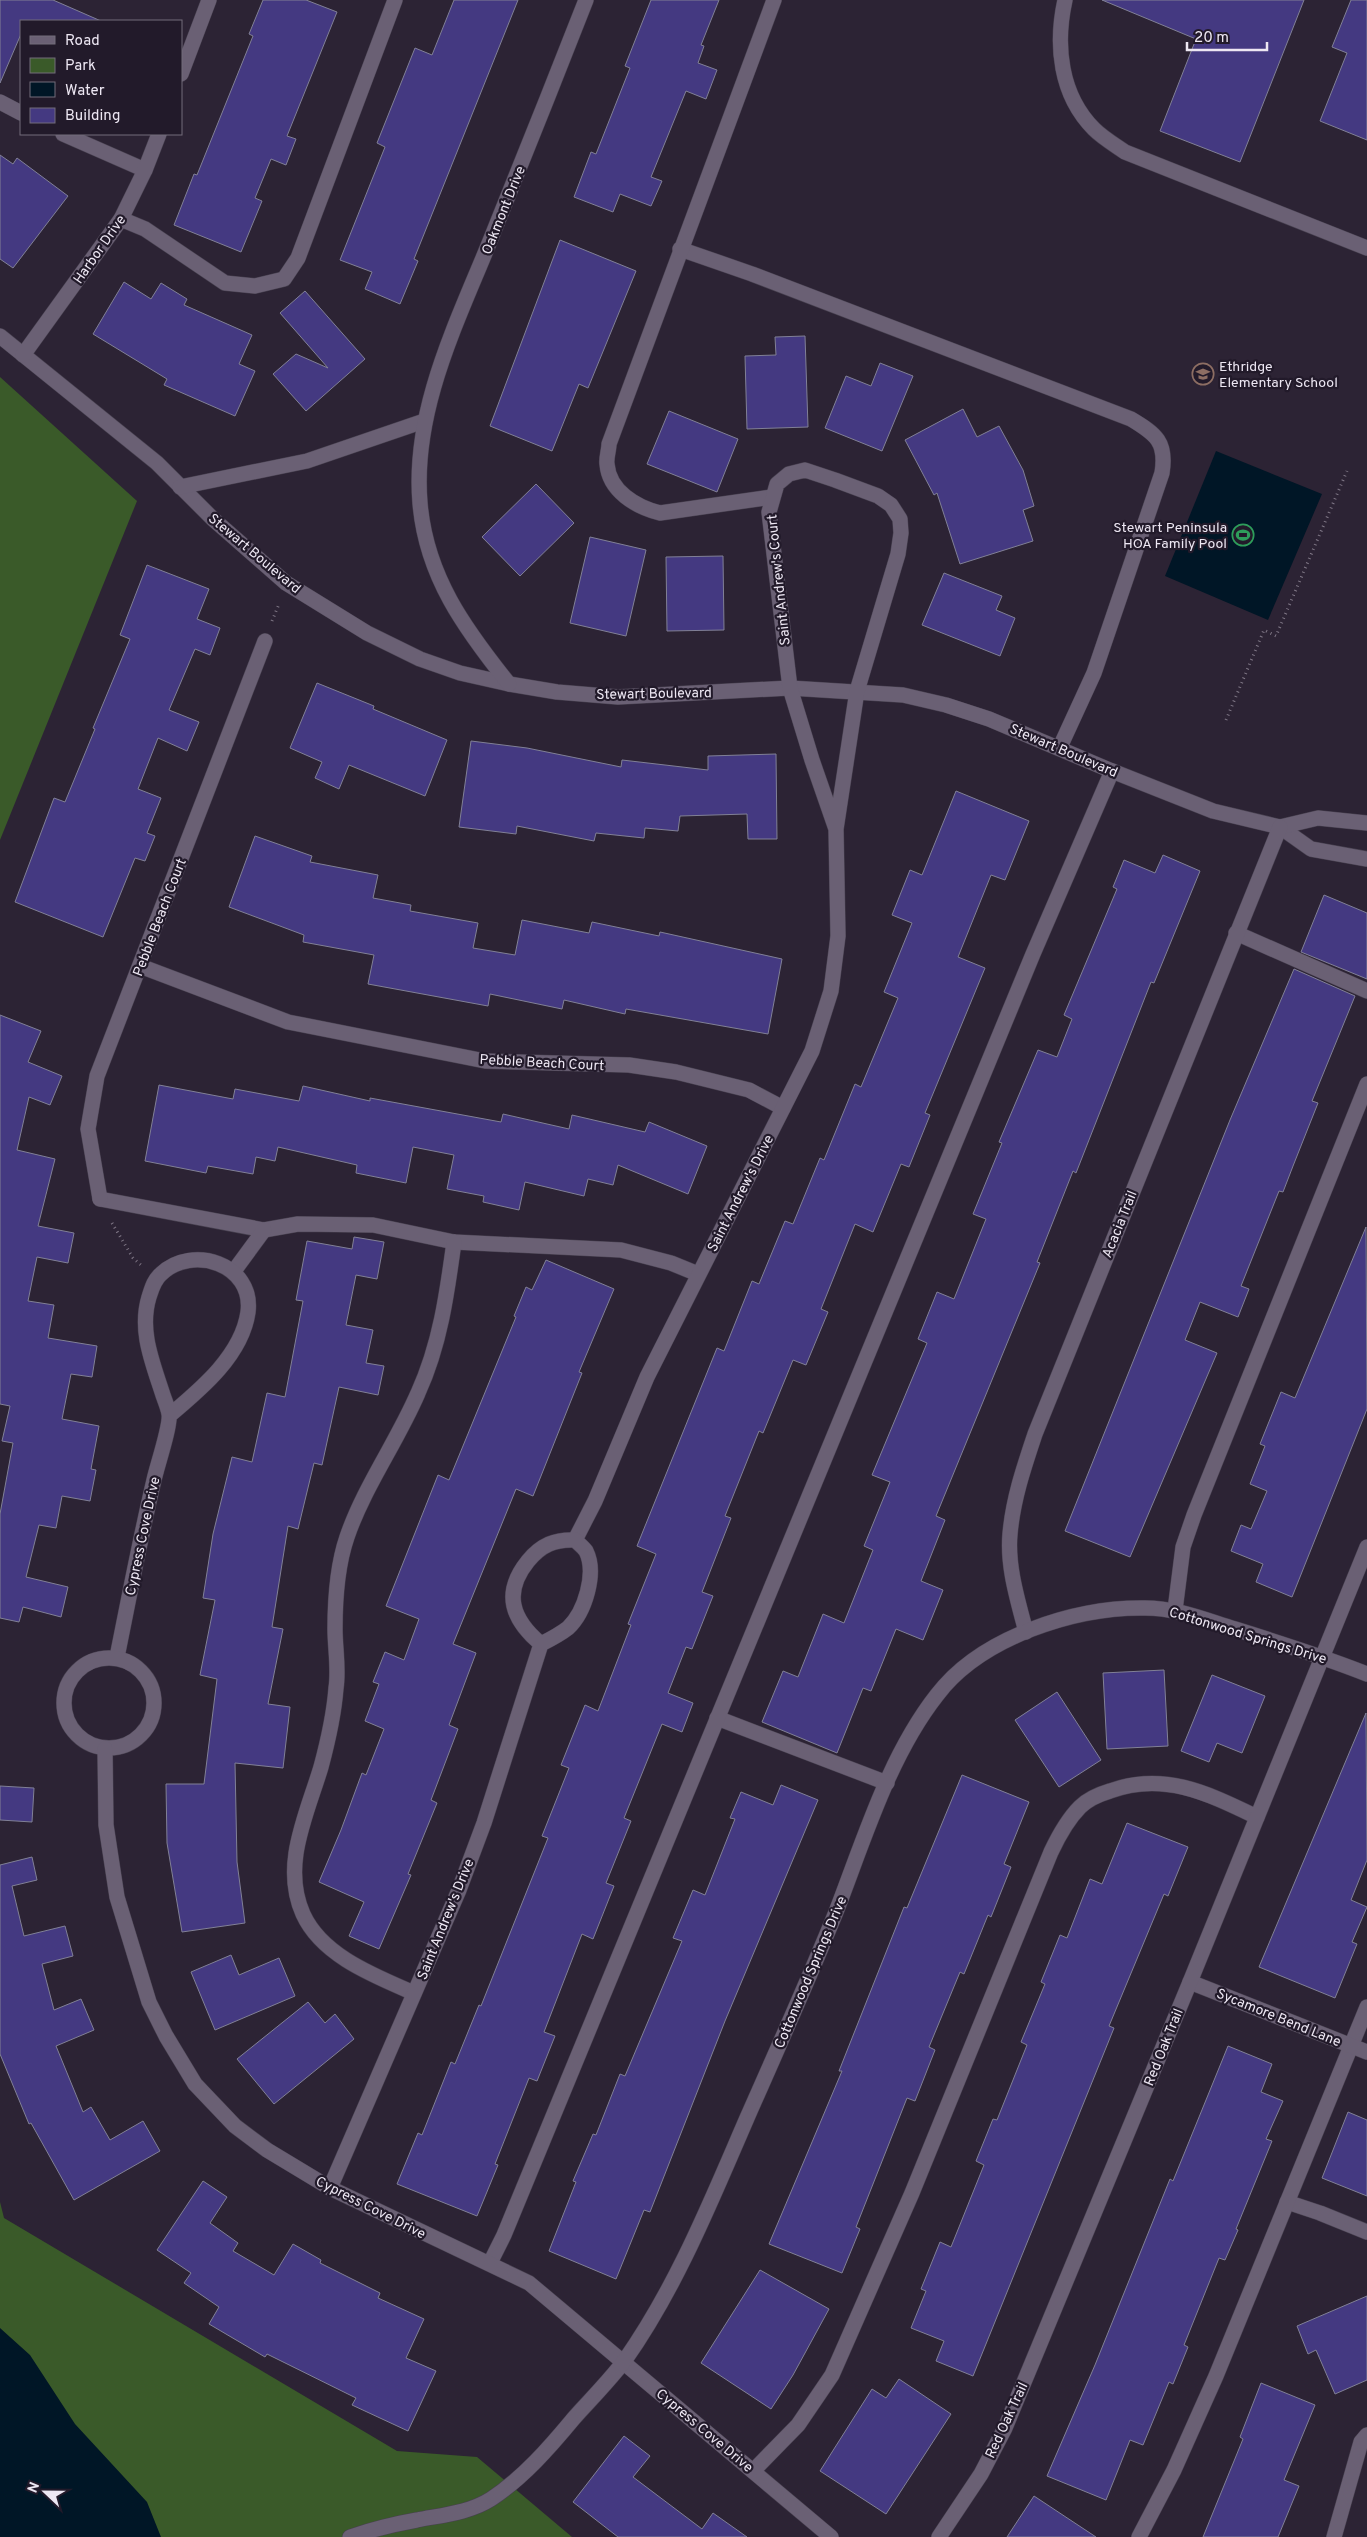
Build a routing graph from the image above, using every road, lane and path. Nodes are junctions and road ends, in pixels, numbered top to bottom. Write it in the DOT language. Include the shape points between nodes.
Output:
graph roads {
  1 [pos="395,0"];
  2 [pos="586,0"];
  3 [pos="774,0"];
  4 [pos="1065,0"];
  5 [pos="205,1"];
  6 [pos="182,71"];
  7 [pos="0,102"];
  8 [pos="20,112"];
  9 [pos="65,135"];
  10 [pos="159,135"];
  11 [pos="145,170"];
  12 [pos="121,219"];
  13 [pos="1367,248"];
  14 [pos="680,249"];
  15 [pos="0,336"];
  16 [pos="23,355"];
  17 [pos="424,421"];
  18 [pos="1347,471"];
  19 [pos="180,488"];
  20 [pos="772,497"];
  21 [pos="286,583"];
  22 [pos="265,641"];
  23 [pos="509,684"];
  24 [pos="790,688"];
  25 [pos="857,692"];
  26 [pos="1226,720"];
  27 [pos="1060,747"];
  28 [pos="1112,771"];
  29 [pos="1367,823"];
  30 [pos="1280,827"];
  31 [pos="836,829"];
  32 [pos="1367,860"];
  33 [pos="1236,933"];
  34 [pos="140,966"];
  35 [pos="1367,991"];
  36 [pos="1367,1084"];
  37 [pos="783,1108"];
  38 [pos="100,1199"];
  39 [pos="264,1230"];
  40 [pos="454,1242"];
  41 [pos="234,1271"];
  42 [pos="698,1274"];
  43 [pos="156,1278"];
  44 [pos="170,1415"];
  45 [pos="575,1540"];
  46 [pos="1367,1547"];
  47 [pos="1175,1610"];
  48 [pos="1026,1632"];
  49 [pos="541,1644"];
  50 [pos="1322,1656"];
  51 [pos="117,1657"];
  52 [pos="1367,1674"];
  53 [pos="717,1718"];
  54 [pos="105,1749"];
  55 [pos="887,1783"];
  56 [pos="1257,1817"];
  57 [pos="1190,1982"];
  58 [pos="414,1993"];
  59 [pos="1367,2007"];
  60 [pos="1351,2046"];
  61 [pos="1367,2052"];
  62 [pos="330,2188"];
  63 [pos="1287,2202"];
  64 [pos="1367,2232"];
  65 [pos="490,2263"];
  66 [pos="624,2362"];
  67 [pos="1367,2435"];
  68 [pos="753,2471"];
  69 [pos="350,2537"];
  70 [pos="831,2537"];
  71 [pos="940,2537"];
  72 [pos="1139,2537"];
  73 [pos="1334,2537"];
  1 -- 12 [label="street" via="298,258 284,279 255,286 225,283 145,229"];
  2 -- 17 [label="street, Oakmont Drive" via="442,361"];
  3 -- 14 [label="street"];
  4 -- 13 [label="street" via="1060,43 1063,72 1073,103 1094,129 1125,152"];
  5 -- 6 [label="street"];
  7 -- 8 [label="street"];
  9 -- 11 [label="street"];
  10 -- 11 [label="street, Harbor Drive"];
  11 -- 12 [label="street, Harbor Drive"];
  12 -- 16 [label="street, Harbor Drive"];
  14 -- 20 [label="street" via="609,444 607,464 614,485 629,501 660,513"];
  14 -- 27 [label="street" via="1131,419 1150,430 1161,443 1165,456 1162,473 1094,673"];
  15 -- 16 [label="street, Stewart Boulevard"];
  16 -- 19 [label="street, Stewart Boulevard" via="157,464"];
  17 -- 19 [label="street" via="307,461"];
  17 -- 23 [label="street, Oakmont Drive" via="419,468 420,504 427,541 452,604 471,637"];
  18 -- 26 [label="path" via="1276,636 1264,630"];
  19 -- 21 [label="street, Stewart Boulevard"];
  20 -- 24 [label="street, Saint Andrew's Court" via="769,512"];
  20 -- 25 [label="street, Saint Andrew's Court" via="777,484 789,474 805,470 878,496 891,505 900,519 902,533 898,554"];
  21 -- 22 [label="path"];
  21 -- 23 [label="street, Stewart Boulevard" via="367,633 420,659 460,673"];
  22 -- 34 [label="street, Pebble Beach Court"];
  23 -- 24 [label="street, Stewart Boulevard" via="618,697"];
  24 -- 25 [label="street, Stewart Boulevard"];
  24 -- 31 [label="street, Saint Andrew's Court"];
  25 -- 27 [label="street, Stewart Boulevard" via="903,695 946,704"];
  25 -- 31 [label="street, Saint Andrew's Court"];
  27 -- 28 [label="street, Stewart Boulevard"];
  28 -- 30 [label="street, Stewart Boulevard" via="1213,811"];
  28 -- 53 [label="street"];
  29 -- 30 [label="street, Stewart Boulevard" via="1318,818"];
  30 -- 32 [label="street, Stewart Boulevard" via="1310,849"];
  30 -- 33 [label="street, Acacia Trail"];
  31 -- 37 [label="street, Saint Andrew's Drive" via="838,936 831,991 812,1051"];
  33 -- 35 [label="street"];
  33 -- 48 [label="street, Acacia Trail" via="1039,1425 1016,1494 1010,1536 1012,1577"];
  34 -- 37 [label="street, Pebble Beach Court" via="288,1022 485,1061 629,1066 676,1072 749,1090"];
  34 -- 38 [label="street, Pebble Beach Court" via="97,1076 88,1129"];
  36 -- 47 [label="street" via="1194,1515 1183,1547"];
  37 -- 42 [label="street, Saint Andrew's Drive"];
  38 -- 39 [label="street"];
  38 -- 43 [label="path" via="133,1258"];
  39 -- 40 [label="street" via="298,1224 372,1224"];
  39 -- 41 [label="street"];
  40 -- 42 [label="street" via="621,1250"];
  40 -- 58 [label="street" via="439,1338 418,1394 347,1536 338,1569 337,1686 332,1719 294,1867 296,1891 303,1914 329,1947 373,1975"];
  41 -- 43 [label="street" via="205,1260 186,1259 169,1265"];
  41 -- 44 [label="street" via="244,1283 248,1295 248,1312 242,1333 210,1379"];
  42 -- 45 [label="street, Saint Andrew's Drive" via="646,1377 595,1501"];
  43 -- 44 [label="street" via="147,1304 144,1328"];
  44 -- 51 [label="street, Cypress Cove Drive"];
  45 -- 49 [label="street" via="586,1550 590,1565 585,1598 569,1626"];
  45 -- 49 [label="street" via="560,1539 546,1544 517,1574 513,1592 516,1612 528,1633"];
  46 -- 50 [label="street, Red Oak Trail"];
  47 -- 48 [label="street, Cottonwood Springs Drive" via="1097,1611"];
  47 -- 50 [label="street, Cottonwood Springs Drive"];
  48 -- 55 [label="street, Cottonwood Springs Drive" via="1002,1642 980,1657 936,1695"];
  49 -- 58 [label="street, Saint Andrew's Drive" via="484,1823"];
  50 -- 52 [label="street, Cottonwood Springs Drive"];
  50 -- 56 [label="street, Red Oak Trail"];
  51 -- 54 [label="street" via="133,1663 146,1675 153,1691 155,1709 149,1725 138,1739 122,1747"];
  51 -- 54 [label="street" via="98,1658 82,1666 70,1680 64,1697 65,1715 73,1732 87,1744"];
  53 -- 55 [label="street"];
  53 -- 65 [label="street"];
  54 -- 62 [label="street, Cypress Cove Drive" via="106,1825 117,1897 149,2002 166,2036 195,2084 235,2126 267,2150"];
  55 -- 66 [label="street, Cottonwood Springs Drive" via="814,1967 700,2227 666,2293"];
  56 -- 57 [label="street, Red Oak Trail"];
  56 -- 68 [label="street" via="1207,1793 1166,1783 1120,1787 1100,1794 1082,1805 1066,1824 1051,1852 912,2193 832,2375 798,2425"];
  57 -- 60 [label="street, Sycamore Bend Lane"];
  57 -- 71 [label="street, Red Oak Trail" via="1005,2428 981,2474"];
  58 -- 62 [label="street, Saint Andrew's Drive"];
  59 -- 60 [label="street"];
  60 -- 61 [label="street, Sycamore Bend Lane"];
  60 -- 63 [label="street"];
  62 -- 65 [label="street, Cypress Cove Drive"];
  63 -- 64 [label="street"];
  63 -- 72 [label="street" via="1174,2470"];
  65 -- 66 [label="street, Cypress Cove Drive" via="529,2283"];
  66 -- 68 [label="street, Cypress Cove Drive"];
  66 -- 69 [label="street, Cottonwood Springs Drive" via="519,2478 488,2501 457,2513"];
  67 -- 73 [label="street" via="1361,2442"];
  68 -- 70 [label="street, Cypress Cove Drive"];
}
